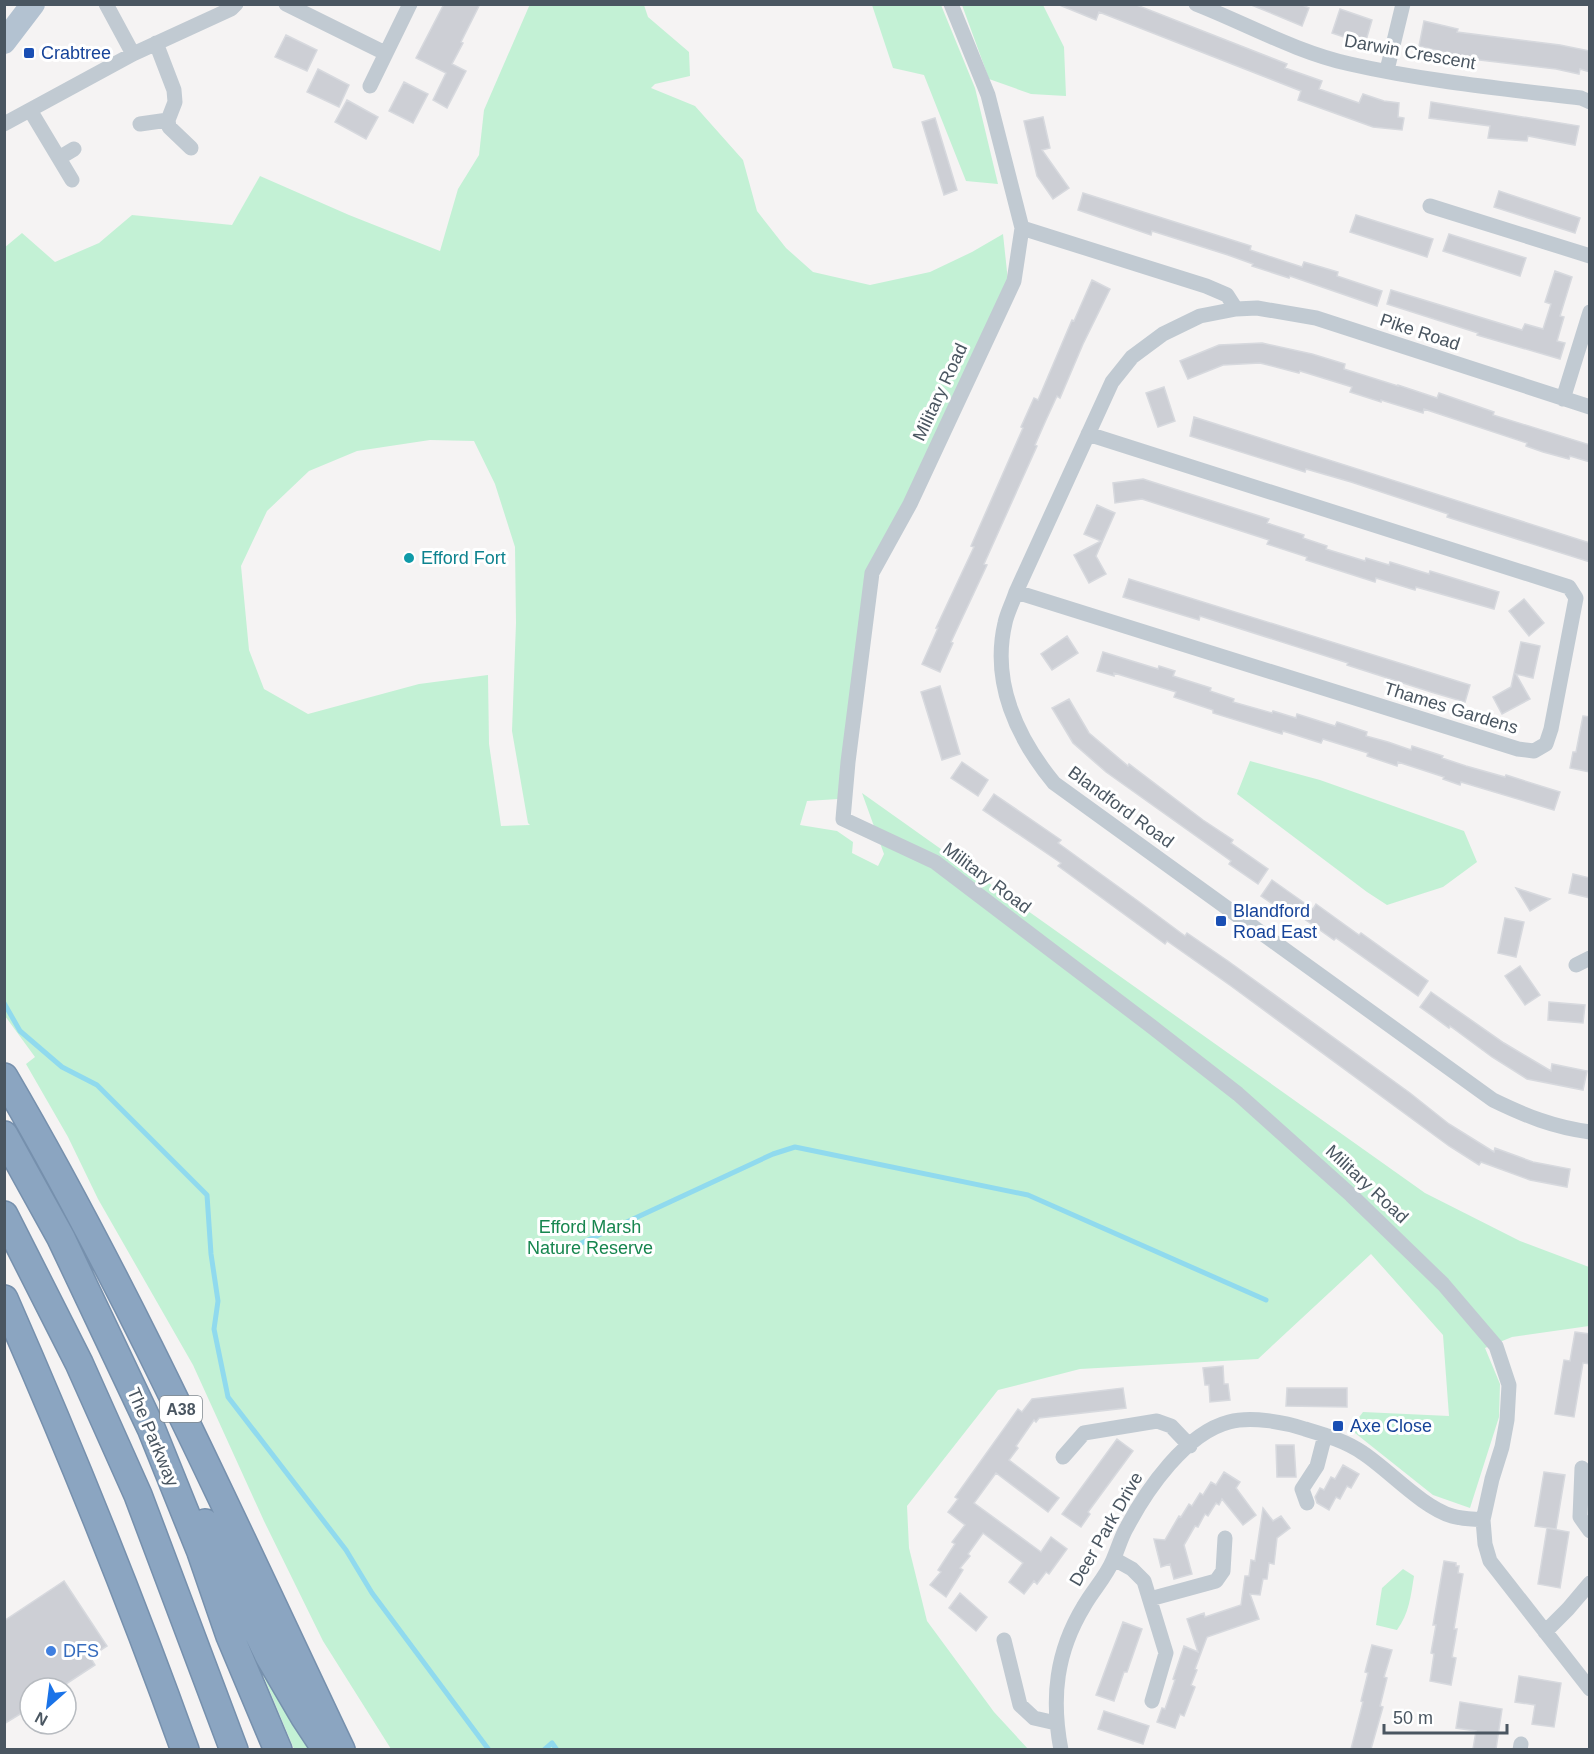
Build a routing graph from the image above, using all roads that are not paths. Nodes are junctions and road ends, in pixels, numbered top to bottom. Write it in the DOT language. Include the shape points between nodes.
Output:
graph roads {
  1 [pos="33,4"];
  2 [pos="106,4"];
  3 [pos="236,4"];
  4 [pos="286,4"];
  5 [pos="410,4"];
  6 [pos="951,4"];
  7 [pos="1196,4"];
  8 [pos="1403,4"];
  9 [pos="4,42"];
  10 [pos="156,43"];
  11 [pos="385,53"];
  12 [pos="133,54"];
  13 [pos="1387,70"];
  14 [pos="370,86"];
  15 [pos="1590,102"];
  16 [pos="30,110"];
  17 [pos="168,120"];
  18 [pos="4,124"];
  19 [pos="140,124"];
  20 [pos="190,148"];
  21 [pos="74,149"];
  22 [pos="59,158"];
  23 [pos="72,180"];
  24 [pos="1430,206"];
  25 [pos="1022,228"];
  26 [pos="1590,256"];
  27 [pos="1236,309"];
  28 [pos="1590,312"];
  29 [pos="1163,334"];
  30 [pos="1563,399"];
  31 [pos="1590,407"];
  32 [pos="1088,434"];
  33 [pos="1016,592"];
  34 [pos="4,1077"];
  35 [pos="1590,1132"];
  36 [pos="4,1135"];
  37 [pos="4,1215"];
  38 [pos="4,1245"];
  39 [pos="4,1299"];
  40 [pos="151,1428"];
  41 [pos="1325,1435"];
  42 [pos="1190,1446"];
  43 [pos="1063,1457"];
  44 [pos="1582,1468"];
  45 [pos="1307,1503"];
  46 [pos="1484,1520"];
  47 [pos="1590,1531"];
  48 [pos="1225,1538"];
  49 [pos="1114,1559"];
  50 [pos="1590,1583"];
  51 [pos="1150,1599"];
  52 [pos="1545,1632"];
  53 [pos="192,1640"];
  54 [pos="1004,1640"];
  55 [pos="1590,1689"];
  56 [pos="1152,1701"];
  57 [pos="1056,1723"];
  58 [pos="185,1749"];
  59 [pos="234,1749"];
  60 [pos="278,1749"];
  61 [pos="327,1749"];
  62 [pos="341,1749"];
  63 [pos="1061,1749"];
  1 -- 9 [label="main road"];
  2 -- 12 [label="street"];
  3 -- 10 [label="street"];
  4 -- 11 [label="street"];
  5 -- 11 [label="street"];
  6 -- 25 [label="street, Military Road" via="988,95"];
  7 -- 13 [label="street, Darwin Crescent" via="1298,47 1349,64"];
  8 -- 13 [label="street"];
  10 -- 12 [label="street"];
  10 -- 17 [label="street" via="174,90 175,102"];
  11 -- 14 [label="street"];
  12 -- 16 [label="street"];
  13 -- 15 [label="street, Darwin Crescent"];
  16 -- 18 [label="street"];
  16 -- 22 [label="street"];
  17 -- 19 [label="street"];
  17 -- 20 [label="street" via="169,127"];
  21 -- 22 [label="street"];
  22 -- 23 [label="street"];
  24 -- 26 [label="street"];
  25 -- 27 [label="street" via="1206,286 1227,295"];
  25 -- 46 [label="street, Military Road" via="1014,281 910,504 872,573 843,819 935,862 1151,1026 1238,1094 1443,1284 1496,1346 1509,1385 1508,1419"];
  27 -- 29 [label="street, Pike Road" via="1200,316"];
  27 -- 30 [label="street, Pike Road" via="1265,309 1316,318"];
  28 -- 30 [label="street"];
  29 -- 32 [label="street, Blandford Road" via="1132,357 1112,382"];
  30 -- 31 [label="street, Pike Road"];
  32 -- 33 [label="street, Blandford Road"];
  32 -- 33 [label="street, Thames Gardens" via="1569,587 1576,598 1546,744 1534,751 1518,749"];
  33 -- 35 [label="street, Blandford Road" via="1005,623 1003,682 1022,737 1054,783 1493,1100 1533,1119"];
  34 -- 62 [label="highway, A38" via="125,1297"];
  36 -- 40 [label="highway, The Parkway / A38" via="61,1238"];
  37 -- 53 [label="highway, The Parkway" via="79,1363 134,1485"];
  38 -- 53 [label="highway" via="24,1278 153,1566"];
  39 -- 58 [label="highway" via="152,1658"];
  40 -- 60 [label="highway, The Parkway / A38" via="230,1636"];
  40 -- 61 [label="highway, A38" via="205,1521 269,1656"];
  41 -- 42 [label="street, Deer Park Drive" via="1287,1423 1229,1421 1203,1434"];
  41 -- 45 [label="street" via="1317,1466 1302,1489"];
  41 -- 46 [label="street, Deer Park Drive" via="1363,1453 1451,1516"];
  42 -- 43 [label="street" via="1171,1426 1157,1421 1084,1433"];
  42 -- 49 [label="street, Deer Park Drive" via="1165,1468 1145,1497"];
  44 -- 47 [label="street" via="1580,1517"];
  46 -- 52 [label="street" via="1490,1561"];
  48 -- 51 [label="street" via="1222,1571 1216,1581"];
  49 -- 51 [label="street" via="1142,1578"];
  49 -- 57 [label="street, Deer Park Drive" via="1071,1628 1061,1656"];
  50 -- 52 [label="street"];
  51 -- 56 [label="street" via="1166,1653"];
  52 -- 55 [label="street"];
  53 -- 59 [label="highway, The Parkway"];
  54 -- 57 [label="street" via="1020,1705 1034,1718"];
  57 -- 63 [label="street, Deer Park Drive"];
}
